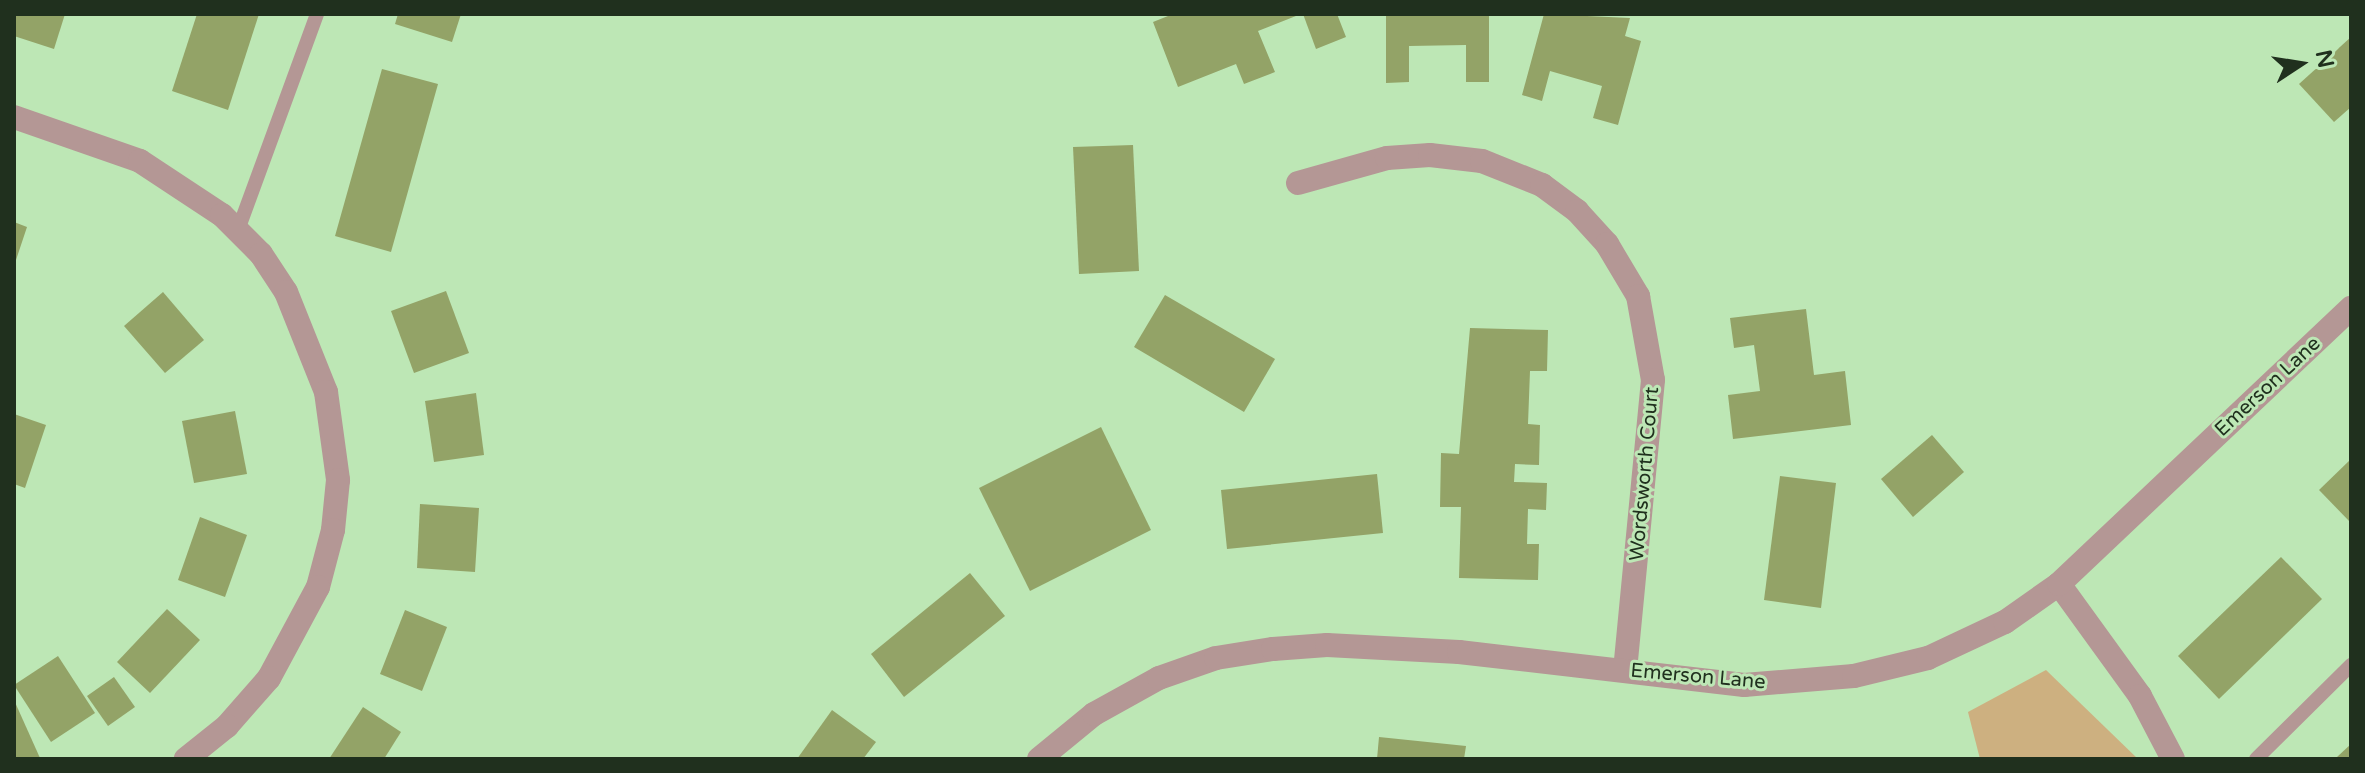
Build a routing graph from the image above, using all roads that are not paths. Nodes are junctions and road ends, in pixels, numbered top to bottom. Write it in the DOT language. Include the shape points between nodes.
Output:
graph roads {
  1 [pos="317,14"];
  2 [pos="14,117"];
  3 [pos="1298,183"];
  4 [pos="238,230"];
  5 [pos="2351,308"];
  6 [pos="2059,584"];
  7 [pos="2351,665"];
  8 [pos="1625,671"];
  9 [pos="186,759"];
  10 [pos="1039,759"];
  11 [pos="2173,759"];
  12 [pos="2256,759"];
  1 -- 4 [label="lane"];
  2 -- 4 [label="street" via="140,161 197,195"];
  3 -- 8 [label="street, Wordsworth Court" via="1387,158 1430,155 1482,161 1520,173 1563,200 1614,253 1641,307 1654,390"];
  4 -- 9 [label="street" via="286,292 315,358 335,439 337,505 318,587 281,661 242,711"];
  5 -- 6 [label="street, Emerson Lane"];
  6 -- 8 [label="street, Emerson Lane" via="1962,645 1871,673 1744,685"];
  6 -- 11 [label="street" via="2140,696"];
  7 -- 12 [label="lane"];
  8 -- 10 [label="street, Emerson Lane" via="1396,647 1273,649 1216,658 1159,678 1094,714"];
}
